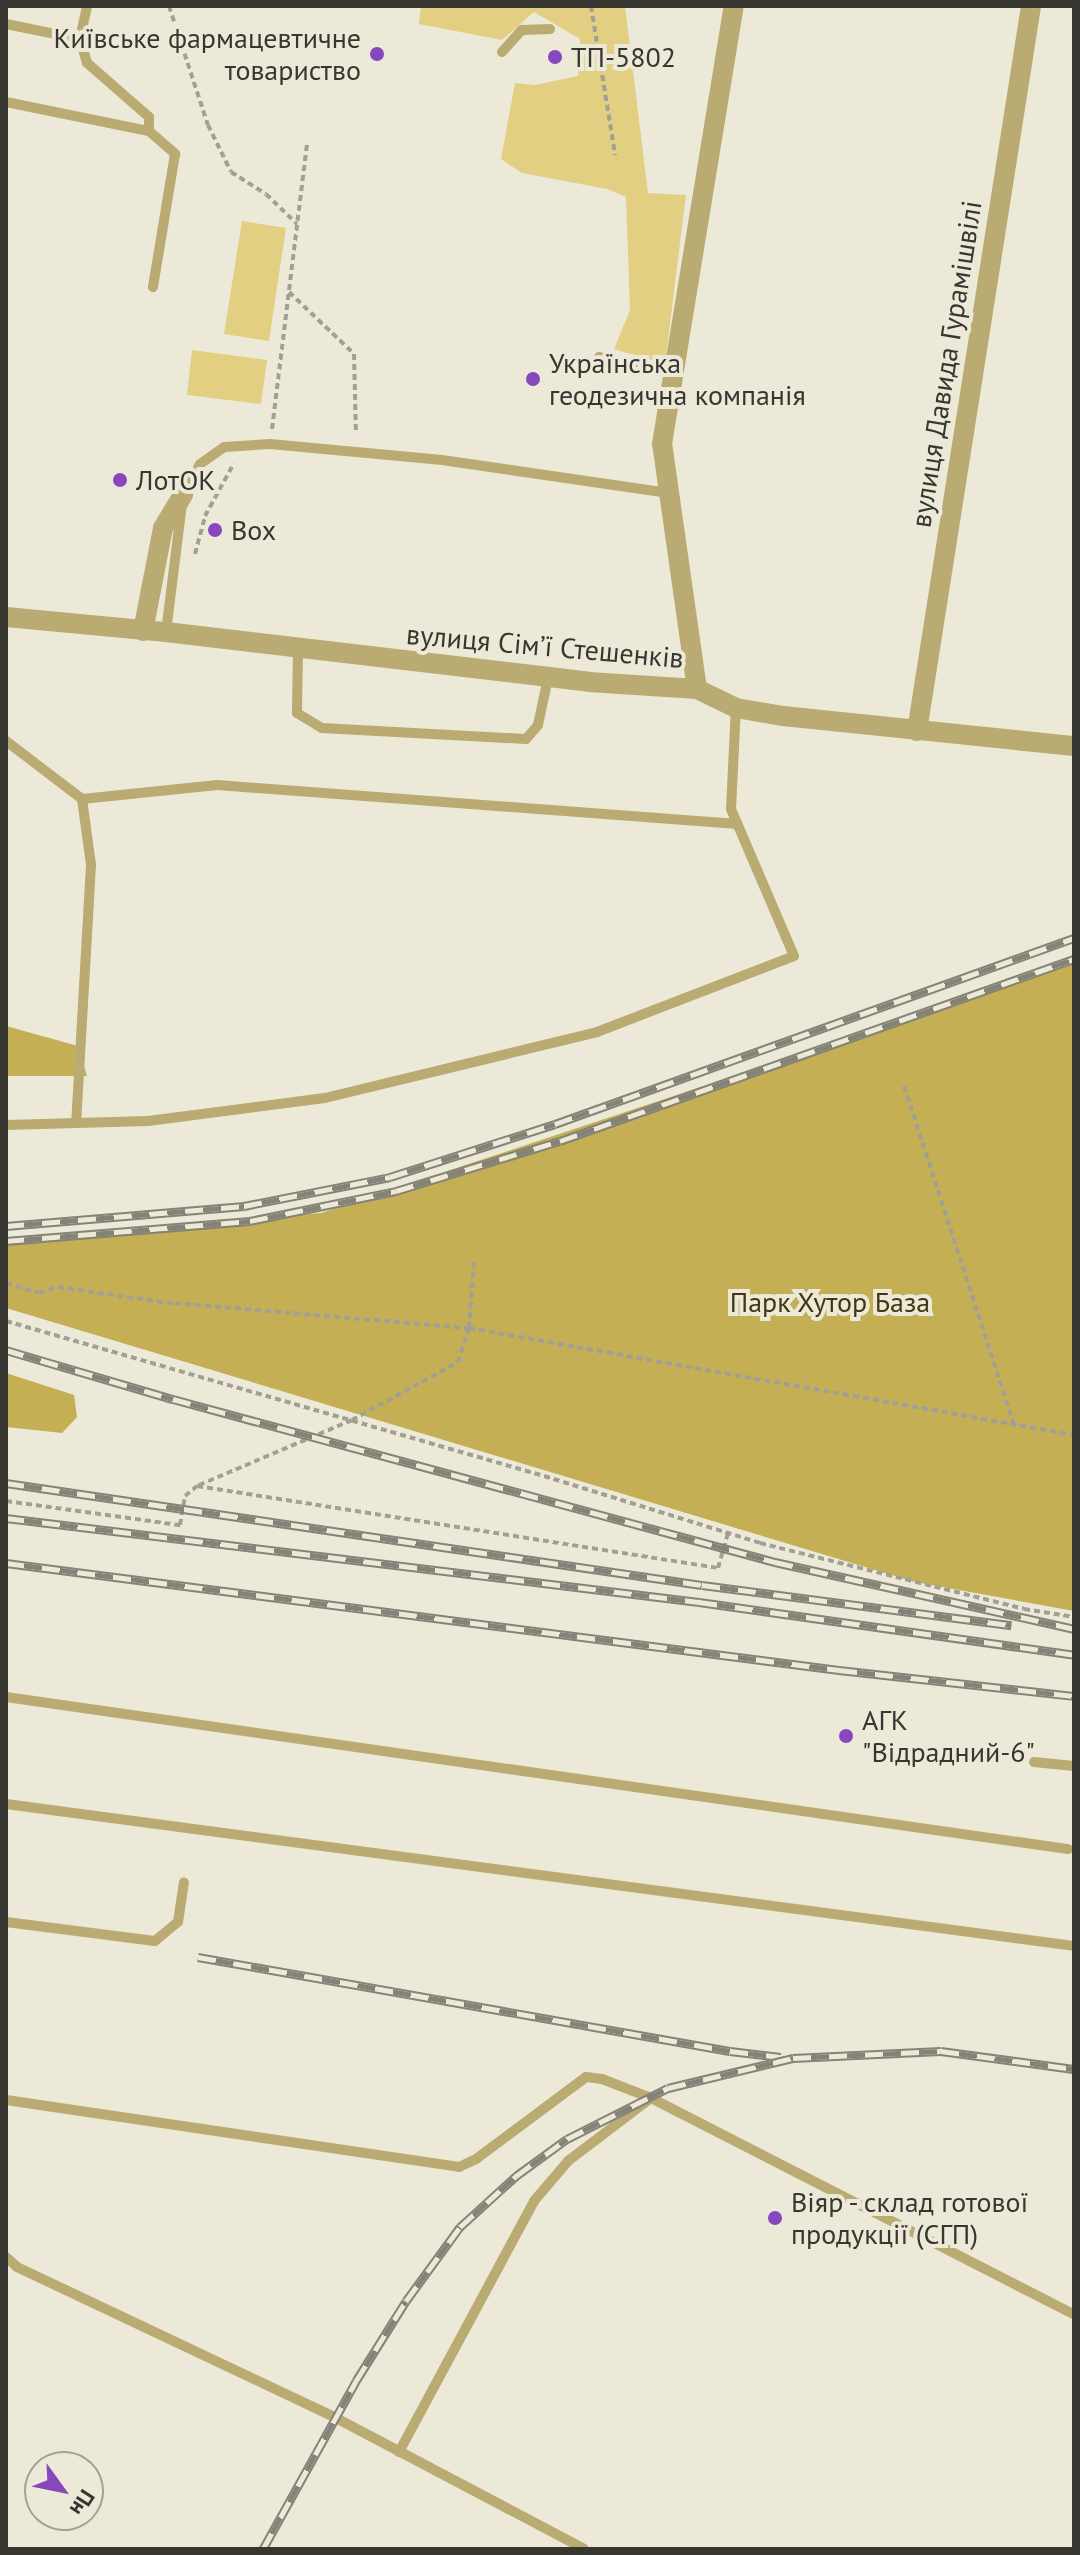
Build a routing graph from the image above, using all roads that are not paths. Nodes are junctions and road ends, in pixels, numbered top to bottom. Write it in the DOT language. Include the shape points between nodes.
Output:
graph roads {
  1 [pos="87,6"];
  2 [pos="734,6"];
  3 [pos="1031,6"];
  4 [pos="6,24"];
  5 [pos="550,29"];
  6 [pos="80,39"];
  7 [pos="502,52"];
  8 [pos="6,102"];
  9 [pos="149,131"];
  10 [pos="153,287"];
  11 [pos="599,357"];
  12 [pos="674,372"];
  13 [pos="669,493"];
  14 [pos="183,495"];
  15 [pos="6,617"];
  16 [pos="143,631"];
  17 [pos="166,632"];
  18 [pos="298,649"];
  19 [pos="548,678"];
  20 [pos="697,689"];
  21 [pos="736,708"];
  22 [pos="917,731"];
  23 [pos="6,741"];
  24 [pos="1074,746"];
  25 [pos="82,799"];
  26 [pos="738,824"];
  27 [pos="76,1123"];
  28 [pos="6,1125"];
  29 [pos="6,1697"];
  30 [pos="1034,1762"];
  31 [pos="1074,1766"];
  32 [pos="6,1804"];
  33 [pos="1068,1849"];
  34 [pos="184,1882"];
  35 [pos="6,1922"];
  36 [pos="1074,1946"];
  37 [pos="651,2098"];
  38 [pos="6,2100"];
  39 [pos="6,2257"];
  40 [pos="1074,2314"];
  41 [pos="399,2452"];
  42 [pos="584,2549"];
  1 -- 6 [label="lane"];
  2 -- 12 [label="street"];
  3 -- 22 [label="street, вулиця Давида Гурамішвілі"];
  4 -- 6 [label="lane"];
  5 -- 7 [label="lane" via="522,30"];
  6 -- 9 [label="lane" via="87,63 149,117"];
  8 -- 9 [label="lane"];
  9 -- 10 [label="lane" via="175,154"];
  11 -- 12 [label="lane"];
  12 -- 13 [label="street" via="662,444"];
  13 -- 14 [label="lane" via="442,460 270,444 224,447 200,464"];
  13 -- 20 [label="street"];
  14 -- 16 [label="street" via="163,528"];
  14 -- 17 [label="lane"];
  15 -- 16 [label="street, вулиця Сімʼї Стешенків"];
  16 -- 17 [label="street, вулиця Сімʼї Стешенків"];
  17 -- 18 [label="street, вулиця Сімʼї Стешенків"];
  18 -- 19 [label="street, вулиця Сімʼї Стешенків"];
  18 -- 19 [label="lane" via="297,713 322,728 526,739 538,725"];
  19 -- 20 [label="street, вулиця Сімʼї Стешенків"];
  20 -- 21 [label="street, вулиця Сімʼї Стешенків"];
  21 -- 22 [label="street, вулиця Сімʼї Стешенків"];
  21 -- 26 [label="lane" via="731,809"];
  22 -- 24 [label="street, вулиця Сімʼї Стешенків"];
  23 -- 25 [label="lane"];
  25 -- 26 [label="lane" via="217,785"];
  25 -- 27 [label="lane" via="91,865"];
  26 -- 27 [label="lane" via="794,956 597,1032 325,1098 148,1121"];
  27 -- 28 [label="lane"];
  29 -- 33 [label="lane"];
  30 -- 31 [label="lane"];
  32 -- 36 [label="lane"];
  34 -- 35 [label="lane" via="178,1922 155,1941"];
  37 -- 38 [label="lane" via="586,2077 459,2167"];
  37 -- 40 [label="lane"];
  37 -- 41 [label="lane" via="568,2161 534,2201"];
  39 -- 41 [label="lane" via="17,2267"];
  41 -- 42 [label="lane"];
}
